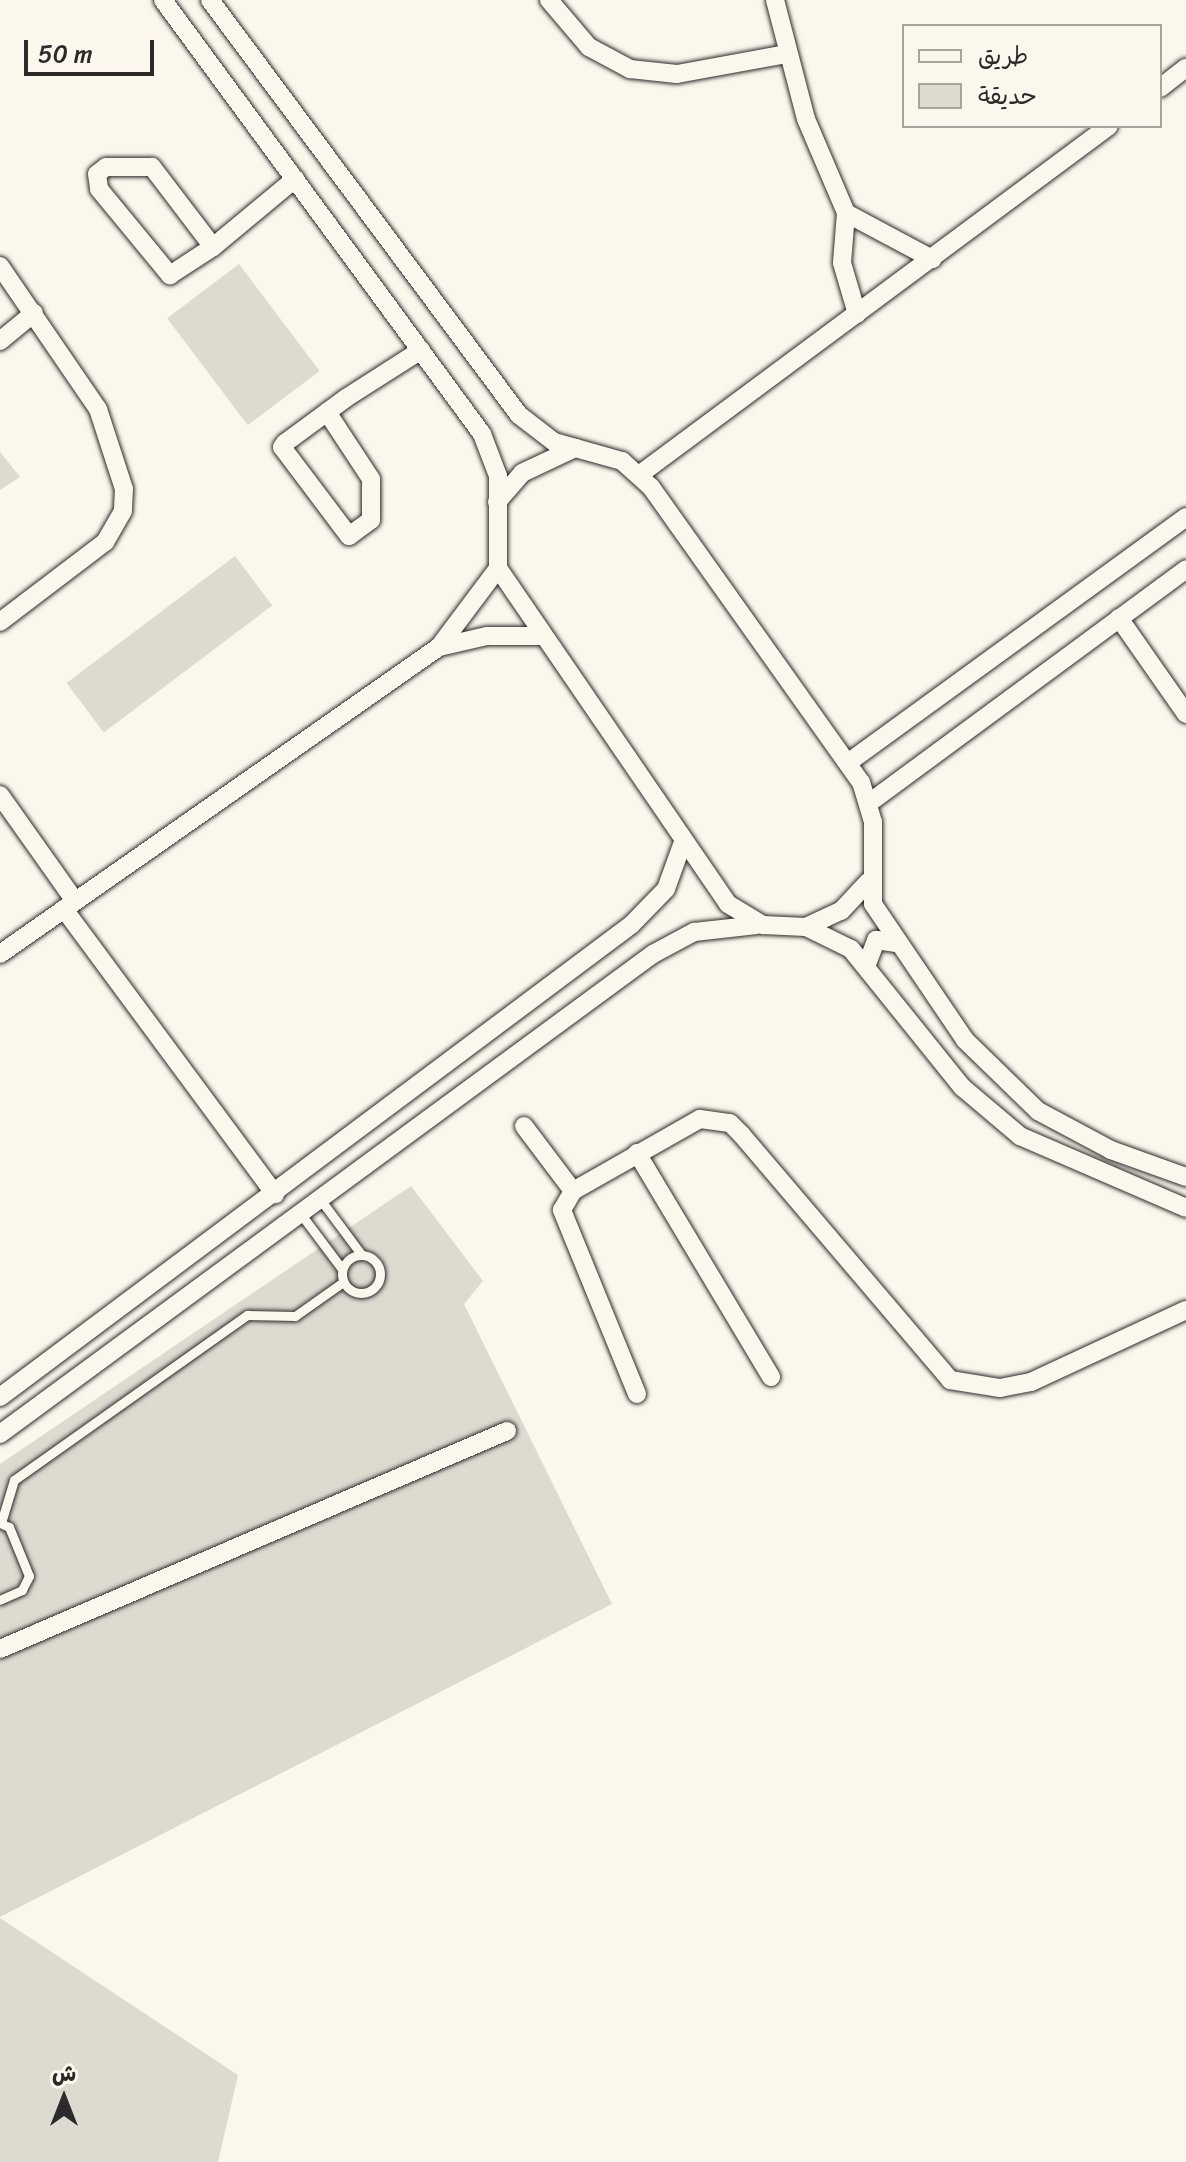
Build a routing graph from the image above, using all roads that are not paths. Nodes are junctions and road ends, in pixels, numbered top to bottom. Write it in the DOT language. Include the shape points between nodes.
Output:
graph roads {
  1 [pos="163,0"];
  2 [pos="210,0"];
  3 [pos="549,0"];
  4 [pos="775,0"];
  5 [pos="787,54"];
  6 [pos="1186,68"];
  7 [pos="1162,86"];
  8 [pos="1106,128"];
  9 [pos="295,179"];
  10 [pos="846,213"];
  11 [pos="213,247"];
  12 [pos="932,259"];
  13 [pos="0,266"];
  14 [pos="34,313"];
  15 [pos="857,314"];
  16 [pos="0,341"];
  17 [pos="421,350"];
  18 [pos="327,412"];
  19 [pos="575,448"];
  20 [pos="639,475"];
  21 [pos="497,502"];
  22 [pos="1186,517"];
  23 [pos="498,568"];
  24 [pos="1186,569"];
  25 [pos="1119,618"];
  26 [pos="0,622"];
  27 [pos="543,636"];
  28 [pos="439,647"];
  29 [pos="1186,714"];
  30 [pos="849,762"];
  31 [pos="0,795"];
  32 [pos="869,803"];
  33 [pos="683,842"];
  34 [pos="868,882"];
  35 [pos="70,905"];
  36 [pos="763,925"];
  37 [pos="806,927"];
  38 [pos="617,936"];
  39 [pos="895,943"];
  40 [pos="0,954"];
  41 [pos="640,963"];
  42 [pos="867,964"];
  43 [pos="524,1126"];
  44 [pos="637,1153"];
  45 [pos="1186,1177"];
  46 [pos="573,1191"];
  47 [pos="275,1194"];
  48 [pos="319,1198"];
  49 [pos="1186,1208"];
  50 [pos="300,1213"];
  51 [pos="361,1254"];
  52 [pos="342,1269"];
  53 [pos="343,1282"];
  54 [pos="1186,1310"];
  55 [pos="771,1377"];
  56 [pos="637,1394"];
  57 [pos="0,1397"];
  58 [pos="507,1431"];
  59 [pos="0,1434"];
  60 [pos="0,1523"];
  61 [pos="0,1600"];
  62 [pos="0,1649"];
  1 -- 9 [label="street"];
  2 -- 19 [label="street" via="519,415 534,431"];
  3 -- 5 [label="street" via="589,47 630,69 677,74"];
  4 -- 5 [label="street"];
  5 -- 10 [label="street"];
  6 -- 7 [label="street"];
  8 -- 12 [label="street"];
  9 -- 11 [label="street"];
  9 -- 17 [label="street"];
  10 -- 12 [label="street"];
  10 -- 15 [label="street" via="842,263"];
  11 -- 11 [label="street" via="165,275 99,189 97,174 106,167 152,167"];
  12 -- 15 [label="street"];
  13 -- 14 [label="street"];
  14 -- 16 [label="street"];
  14 -- 26 [label="street" via="107,426 123,474 123,511 86,561"];
  15 -- 20 [label="street"];
  17 -- 18 [label="street"];
  17 -- 21 [label="street" via="482,434 498,476"];
  18 -- 18 [label="street" via="281,451 349,536 371,520 371,477"];
  19 -- 20 [label="street" via="607,454"];
  19 -- 21 [label="street" via="522,473"];
  20 -- 30 [label="street"];
  21 -- 23 [label="street"];
  22 -- 30 [label="street"];
  23 -- 27 [label="street"];
  23 -- 28 [label="street"];
  24 -- 25 [label="street"];
  25 -- 29 [label="street"];
  25 -- 32 [label="street"];
  27 -- 28 [label="street" via="487,636"];
  27 -- 33 [label="street"];
  28 -- 35 [label="street"];
  30 -- 32 [label="street"];
  31 -- 35 [label="street"];
  32 -- 34 [label="street"];
  33 -- 36 [label="street" via="728,904"];
  33 -- 38 [label="street" via="666,889"];
  34 -- 37 [label="street" via="841,911"];
  34 -- 39 [label="street"];
  35 -- 40 [label="street"];
  35 -- 47 [label="street"];
  36 -- 37 [label="street"];
  36 -- 41 [label="street" via="694,932"];
  37 -- 42 [label="street"];
  38 -- 41 [label="street"];
  38 -- 47 [label="street"];
  39 -- 42 [label="street" via="876,940"];
  39 -- 45 [label="street" via="1012,1091 1074,1132"];
  41 -- 48 [label="street"];
  42 -- 49 [label="street" via="988,1114 1100,1177"];
  43 -- 46 [label="street"];
  44 -- 46 [label="street"];
  44 -- 54 [label="street" via="700,1119 730,1123 929,1364 973,1387 1031,1382"];
  44 -- 55 [label="street"];
  46 -- 56 [label="street" via="562,1210 565,1228"];
  47 -- 57 [label="street"];
  48 -- 50 [label="street"];
  48 -- 51 [label="lane"];
  50 -- 52 [label="lane"];
  50 -- 59 [label="street"];
  51 -- 52 [label="lane"];
  51 -- 53 [label="lane" via="377,1263 378,1281 364,1293"];
  52 -- 53 [label="lane"];
  53 -- 60 [label="lane" via="295,1316 247,1315 14,1480"];
  58 -- 62 [label="street"];
  60 -- 61 [label="lane" via="29,1576 22,1590"];
}
